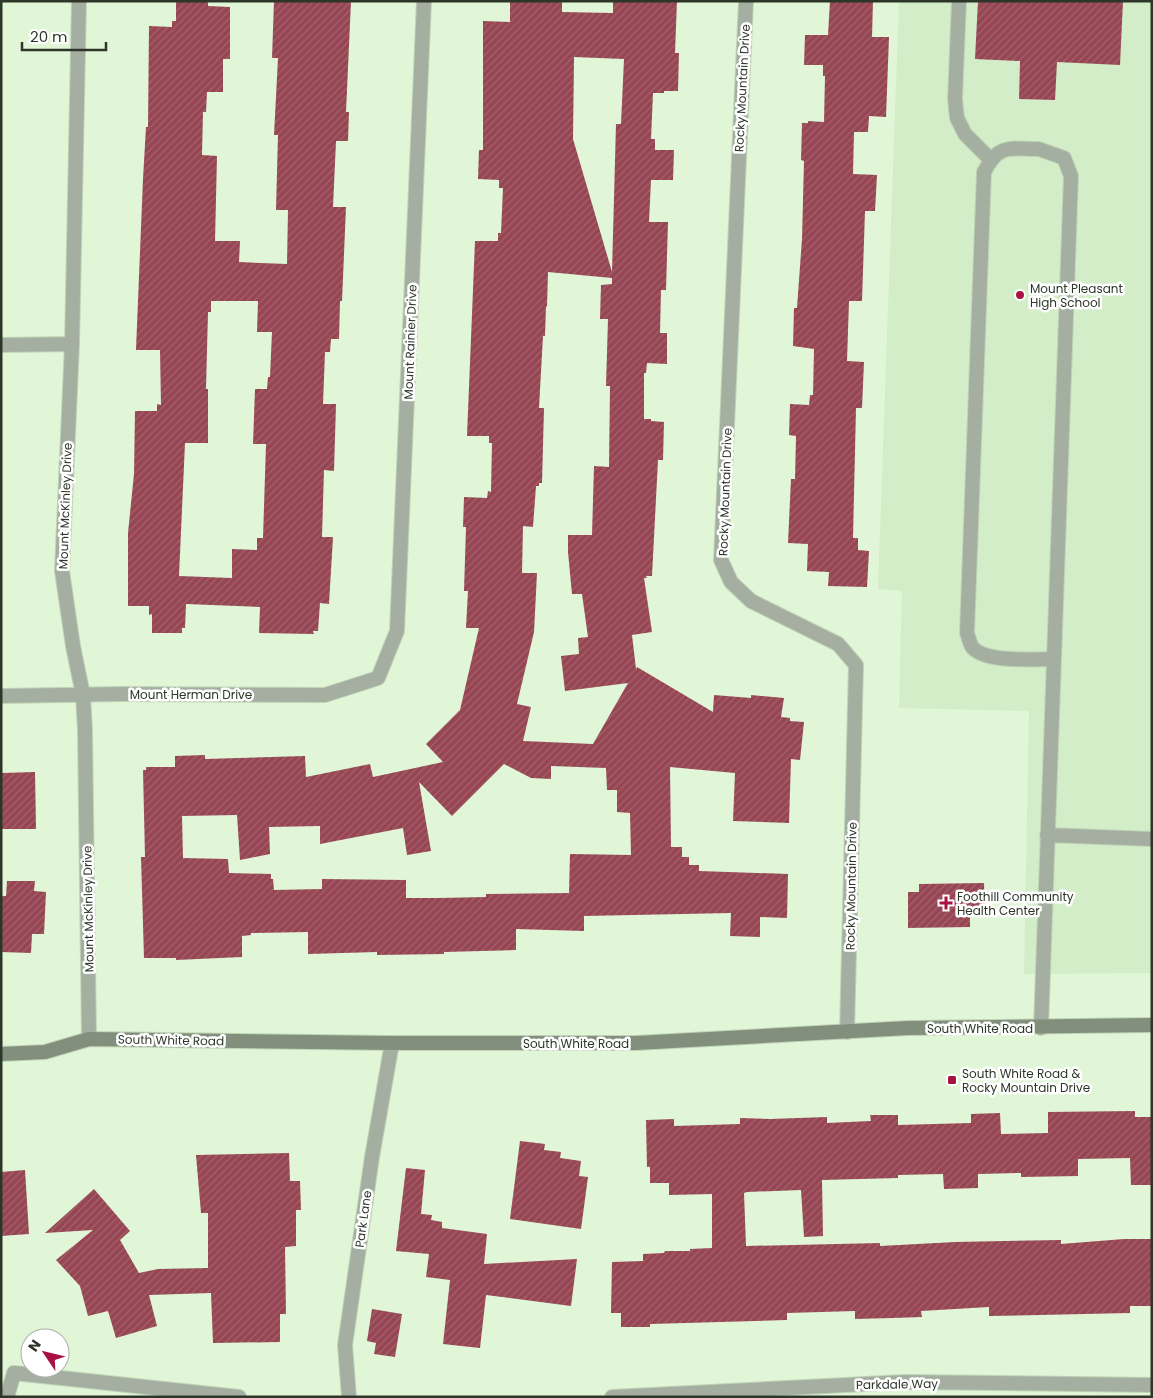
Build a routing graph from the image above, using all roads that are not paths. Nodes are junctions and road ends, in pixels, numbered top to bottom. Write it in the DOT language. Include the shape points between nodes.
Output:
graph roads {
  1 [pos="79,1"];
  2 [pos="424,1"];
  3 [pos="746,1"];
  4 [pos="960,1"];
  5 [pos="990,159"];
  6 [pos="72,344"];
  7 [pos="1,345"];
  8 [pos="1054,659"];
  9 [pos="378,678"];
  10 [pos="82,695"];
  11 [pos="1,696"];
  12 [pos="1047,835"];
  13 [pos="1152,839"];
  14 [pos="1152,1025"];
  15 [pos="1041,1028"];
  16 [pos="847,1032"];
  17 [pos="89,1039"];
  18 [pos="392,1043"];
  19 [pos="1,1054"];
  20 [pos="1152,1385"];
  21 [pos="8,1397"];
  22 [pos="238,1397"];
  23 [pos="349,1397"];
  24 [pos="612,1397"];
  1 -- 6 [label="street, Mount McKinley Drive"];
  2 -- 9 [label="street, Mount Rainier Drive" via="397,631"];
  3 -- 16 [label="street, Rocky Mountain Drive" via="721,560 731,582 751,601 838,644 856,665"];
  4 -- 5 [label="street" via="957,118 966,134"];
  5 -- 8 [label="street" via="984,172 967,634 972,647 986,655"];
  5 -- 8 [label="street" via="1002,150 1039,149 1064,158 1072,176"];
  6 -- 7 [label="street"];
  6 -- 10 [label="street, Mount McKinley Drive" via="62,571"];
  8 -- 12 [label="street"];
  9 -- 10 [label="street, Mount Herman Drive" via="324,695"];
  10 -- 11 [label="street, Mount Herman Drive"];
  10 -- 17 [label="street, Mount McKinley Drive" via="86,731"];
  12 -- 13 [label="street"];
  12 -- 15 [label="street"];
  14 -- 15 [label="main road, South White Road"];
  15 -- 16 [label="main road, South White Road" via="908,1028"];
  16 -- 18 [label="main road, South White Road" via="636,1044"];
  17 -- 18 [label="main road, South White Road"];
  17 -- 19 [label="main road, South White Road" via="45,1052"];
  18 -- 23 [label="street, Park Lane" via="345,1345"];
  20 -- 24 [label="street, Parkdale Way" via="905,1382"];
  21 -- 22 [label="street" via="14,1373"];
}
